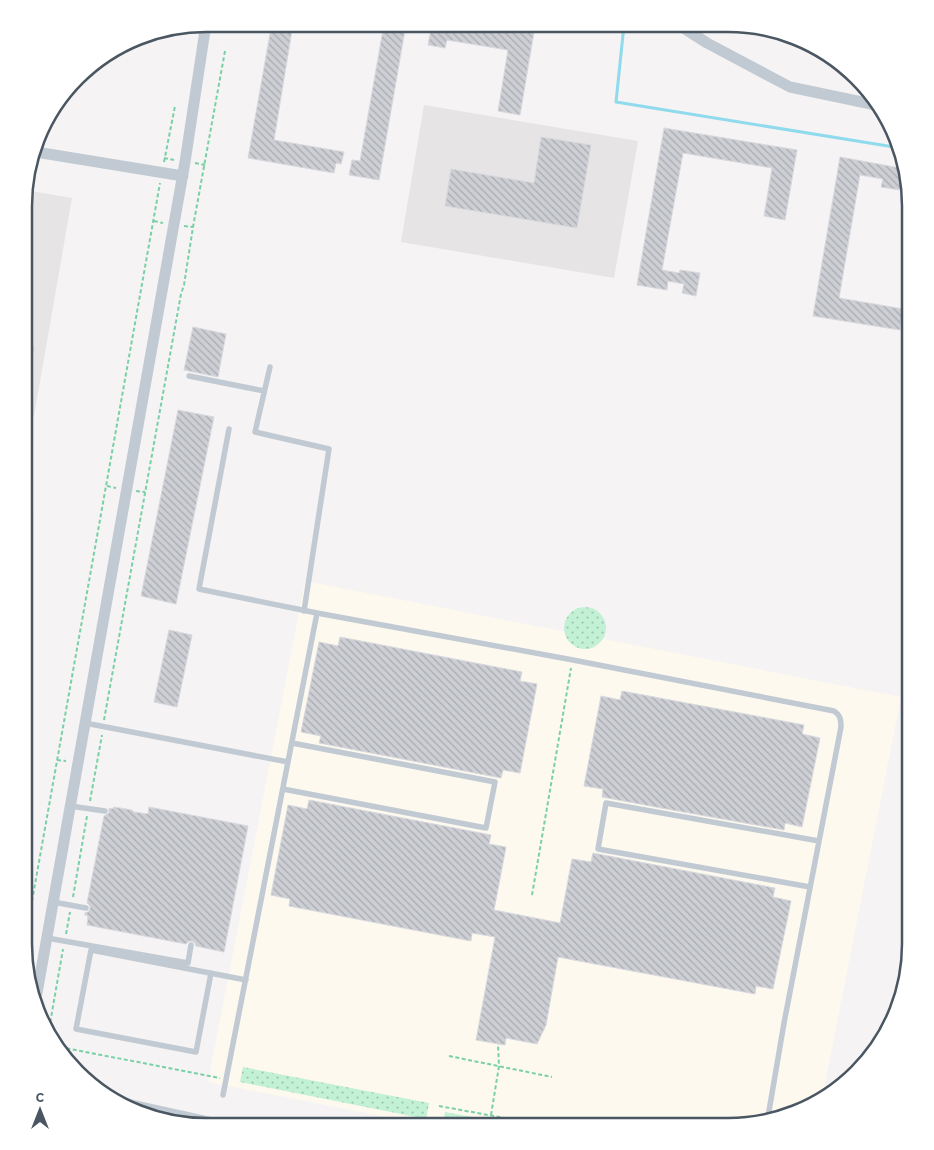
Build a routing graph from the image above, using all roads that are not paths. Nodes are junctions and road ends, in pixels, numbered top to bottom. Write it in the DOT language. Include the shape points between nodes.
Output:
graph roads {
  1 [pos="690,32"];
  2 [pos="205,33"];
  3 [pos="868,103"];
  4 [pos="41,153"];
  5 [pos="183,176"];
  6 [pos="270,367"];
  7 [pos="189,376"];
  8 [pos="264,392"];
  9 [pos="229,429"];
  10 [pos="304,610"];
  11 [pos="317,613"];
  12 [pos="85,724"];
  13 [pos="292,743"];
  14 [pos="288,762"];
  15 [pos="283,790"];
  16 [pos="70,806"];
  17 [pos="105,812"];
  18 [pos="819,841"];
  19 [pos="810,887"];
  20 [pos="53,902"];
  21 [pos="86,908"];
  22 [pos="46,938"];
  23 [pos="191,945"];
  24 [pos="211,974"];
  25 [pos="246,980"];
  26 [pos="38,988"];
  27 [pos="223,1095"];
  28 [pos="143,1105"];
  29 [pos="769,1113"];
  30 [pos="189,1116"];
  1 -- 3 [label="street" via="790,87"];
  2 -- 5 [label="street"];
  4 -- 5 [label="street"];
  5 -- 12 [label="street"];
  6 -- 8 [label="lane"];
  7 -- 8 [label="lane"];
  8 -- 10 [label="lane" via="256,432 329,449"];
  9 -- 10 [label="lane" via="199,589"];
  10 -- 11 [label="lane"];
  11 -- 13 [label="lane"];
  11 -- 18 [label="lane" via="834,710 839,714 841,727"];
  12 -- 14 [label="lane"];
  12 -- 16 [label="street"];
  13 -- 14 [label="lane"];
  13 -- 15 [label="lane" via="495,782 486,828"];
  14 -- 15 [label="lane"];
  15 -- 25 [label="lane"];
  16 -- 17 [label="lane"];
  16 -- 20 [label="street"];
  18 -- 19 [label="lane"];
  18 -- 19 [label="lane" via="606,803 598,849"];
  19 -- 29 [label="lane"];
  20 -- 21 [label="lane"];
  20 -- 22 [label="street"];
  22 -- 23 [label="lane" via="188,963"];
  22 -- 26 [label="street"];
  24 -- 24 [label="lane" via="91,950 76,1028 196,1052"];
  24 -- 25 [label="lane"];
  25 -- 27 [label="lane"];
  28 -- 30 [label="lane"];
}
